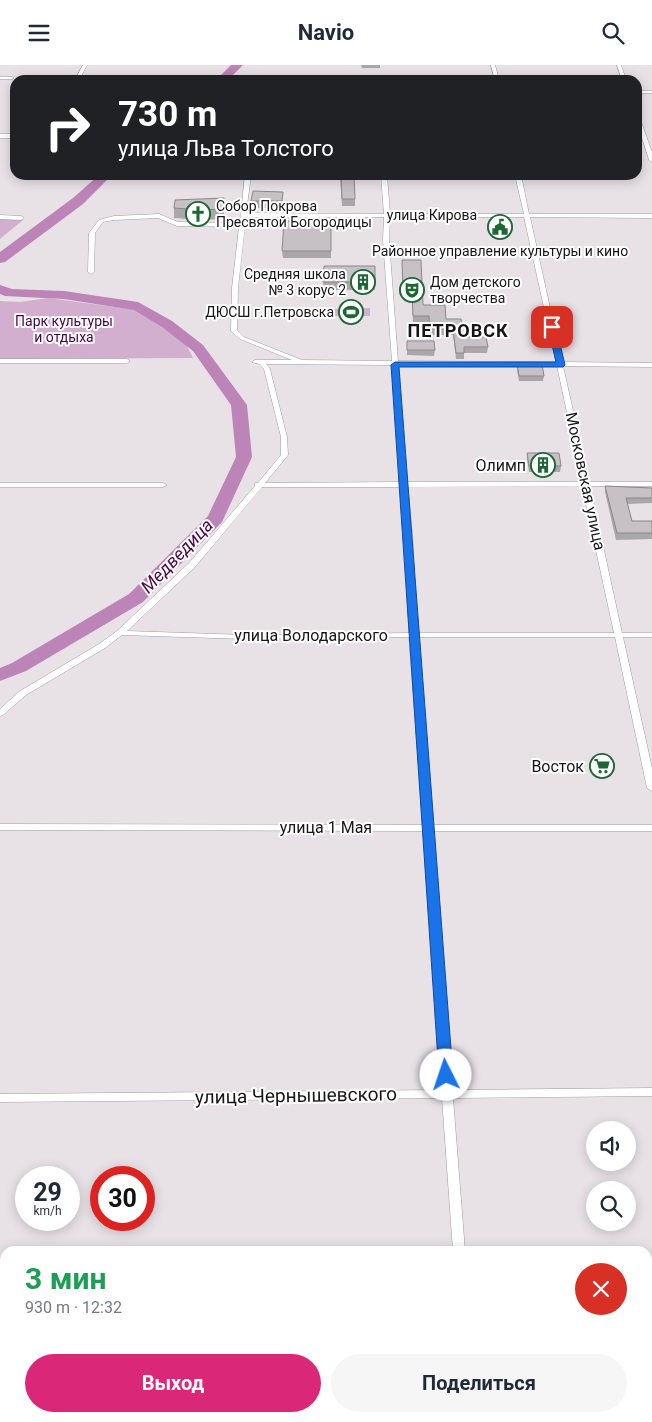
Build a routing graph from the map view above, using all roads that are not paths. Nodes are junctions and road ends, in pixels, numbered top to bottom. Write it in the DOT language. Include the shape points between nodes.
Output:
graph roads {
  1 [pos="642,142"];
  2 [pos="652,160"];
  3 [pos="247,180"];
  4 [pos="384,180"];
  5 [pos="519,180"];
  6 [pos="243,215"];
  7 [pos="387,215"];
  8 [pos="527,215"];
  9 [pos="652,216"];
  10 [pos="0,217"];
  11 [pos="21,218"];
  12 [pos="242,225"];
  13 [pos="90,272"];
  14 [pos="0,361"];
  15 [pos="127,361"];
  16 [pos="258,363"];
  17 [pos="304,363"];
  18 [pos="395,365"];
  19 [pos="560,365"];
  20 [pos="652,365"];
  21 [pos="404,484"];
  22 [pos="652,484"];
  23 [pos="0,485"];
  24 [pos="163,485"];
  25 [pos="258,485"];
  26 [pos="587,485"];
  27 [pos="120,633"];
  28 [pos="413,635"];
  29 [pos="620,635"];
  30 [pos="652,635"];
  31 [pos="0,713"];
  32 [pos="652,788"];
  33 [pos="0,827"];
  34 [pos="428,827"];
  35 [pos="652,828"];
  36 [pos="652,1092"];
  37 [pos="447,1094"];
  38 [pos="0,1098"];
  39 [pos="458,1246"];
  1 -- 2 [label="street"];
  3 -- 6 [label="street"];
  4 -- 7 [label="street"];
  5 -- 8 [label="street, Московская улица"];
  6 -- 7 [label="street, улица Кирова"];
  6 -- 12 [label="street"];
  7 -- 8 [label="street, улица Кирова"];
  7 -- 18 [label="street"];
  8 -- 9 [label="street, улица Кирова"];
  8 -- 19 [label="street, Московская улица"];
  10 -- 11 [label="street"];
  12 -- 13 [label="street" via="177,224 159,217 140,216 101,221 92,233"];
  12 -- 17 [label="street" via="234,331 242,338"];
  14 -- 15 [label="street"];
  16 -- 17 [label="street"];
  16 -- 25 [label="street" via="267,369 284,437 285,455"];
  17 -- 18 [label="street"];
  18 -- 19 [label="street"];
  18 -- 21 [label="street"];
  19 -- 20 [label="street"];
  19 -- 26 [label="street, Московская улица"];
  21 -- 25 [label="street"];
  21 -- 26 [label="street"];
  21 -- 28 [label="street"];
  22 -- 26 [label="street"];
  23 -- 24 [label="street"];
  25 -- 27 [label="street" via="192,565"];
  26 -- 29 [label="street, Московская улица"];
  27 -- 28 [label="street, улица Володарского" via="245,637"];
  27 -- 31 [label="street" via="22,693"];
  28 -- 29 [label="street, улица Володарского"];
  28 -- 34 [label="street"];
  29 -- 30 [label="street, улица Володарского"];
  29 -- 32 [label="street, Московская улица"];
  33 -- 34 [label="street, улица 1 Мая"];
  34 -- 35 [label="street, улица 1 Мая"];
  34 -- 37 [label="street"];
  36 -- 37 [label="street, улица Чернышевского"];
  37 -- 38 [label="street, улица Чернышевского"];
  37 -- 39 [label="street"];
}
